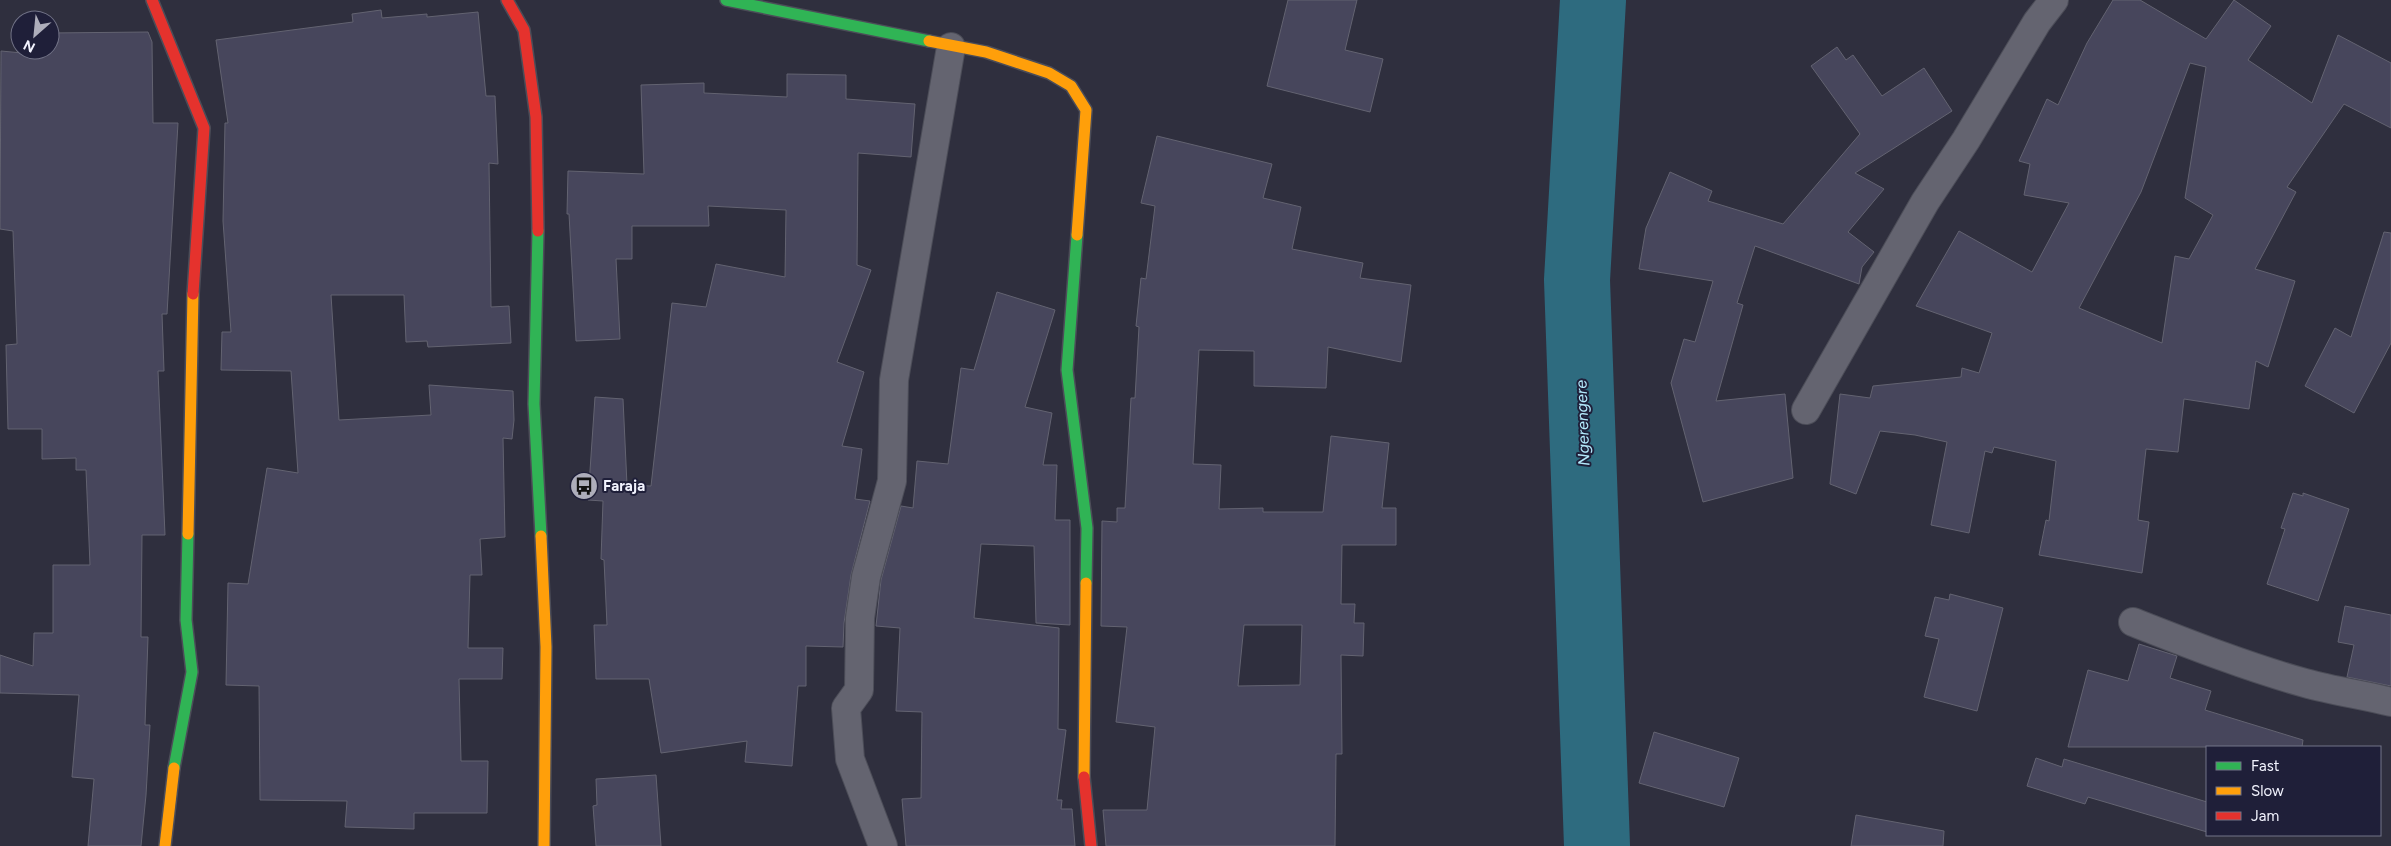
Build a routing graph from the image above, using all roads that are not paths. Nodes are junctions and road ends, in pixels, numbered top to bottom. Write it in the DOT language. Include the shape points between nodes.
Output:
graph roads {
  1 [pos="152,0"];
  2 [pos="507,0"];
  3 [pos="726,0"];
  4 [pos="2054,0"];
  5 [pos="952,47"];
  6 [pos="1806,410"];
  7 [pos="2133,622"];
  8 [pos="2391,702"];
  9 [pos="165,846"];
  10 [pos="544,846"];
  11 [pos="883,846"];
  12 [pos="1091,846"];
  1 -- 9 [label="street" via="204,128 193,301 186,620 192,672 173,775"];
  2 -- 10 [label="street" via="524,30 536,117 538,208 534,404 546,647"];
  3 -- 5 [label="street"];
  4 -- 6 [label="street" via="1920,210"];
  5 -- 11 [label="street" via="894,380 892,481 866,577 860,618 859,690 846,708 850,759"];
  5 -- 12 [label="street" via="986,52 1049,73 1072,86 1086,110 1066,370 1087,528 1083,764"];
  7 -- 8 [label="street" via="2281,676"];
}
